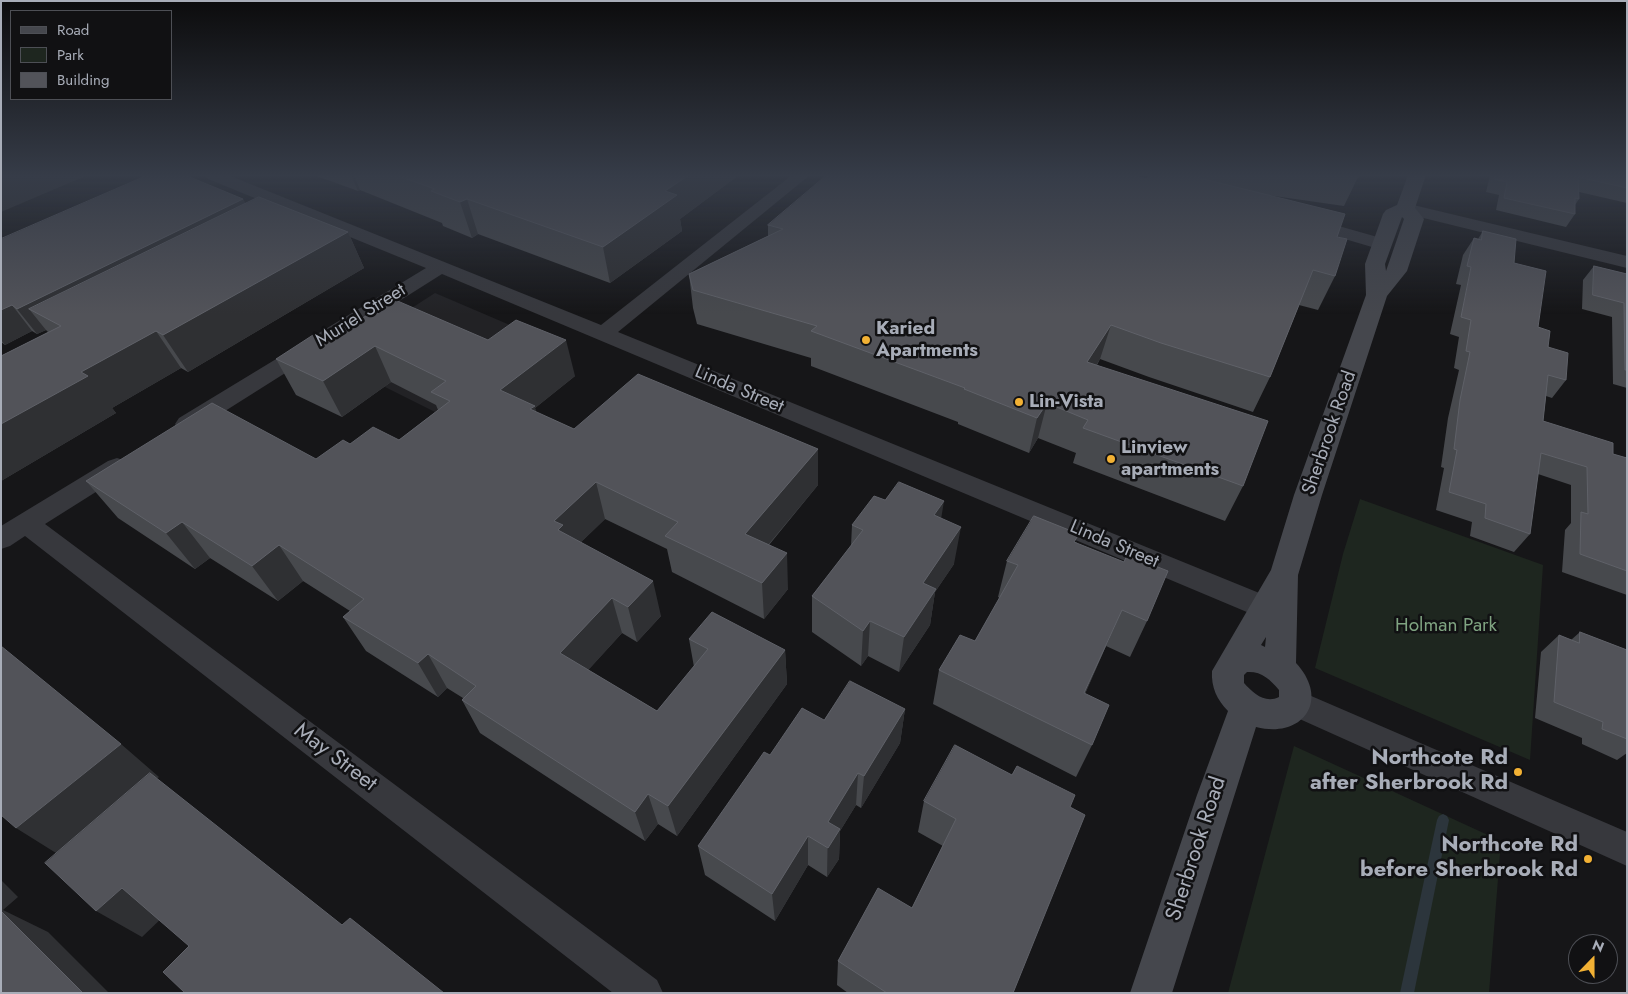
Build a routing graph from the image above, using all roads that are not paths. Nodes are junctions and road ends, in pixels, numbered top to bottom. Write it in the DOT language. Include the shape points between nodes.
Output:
graph roads {
  1 [pos="328,221"];
  2 [pos="744,221"];
  3 [pos="1304,221"];
  4 [pos="1390,221"];
  5 [pos="1413,221"];
  6 [pos="1460,221"];
  7 [pos="1382,244"];
  8 [pos="1627,262"];
  9 [pos="440,267"];
  10 [pos="1377,295"];
  11 [pos="603,333"];
  12 [pos="170,434"];
  13 [pos="137,455"];
  14 [pos="14,531"];
  15 [pos="1285,570"];
  16 [pos="1264,607"];
  17 [pos="1237,660"];
  18 [pos="1280,668"];
  19 [pos="1295,702"];
  20 [pos="1246,707"];
  21 [pos="1627,850"];
  22 [pos="644,993"];
  23 [pos="1151,993"];
  1 -- 9 [label="street, Linda Street"];
  2 -- 11 [label="street"];
  3 -- 7 [label="street"];
  4 -- 7 [label="main road, Sherbrook Road"];
  5 -- 10 [label="main road, Sherbrook Road" via="1397,271"];
  6 -- 8 [label="street"];
  7 -- 10 [label="main road, Sherbrook Road" via="1375,264"];
  9 -- 11 [label="street, Linda Street"];
  9 -- 12 [label="street, Muriel Street"];
  10 -- 15 [label="main road, Sherbrook Road"];
  11 -- 16 [label="street, Linda Street"];
  13 -- 14 [label="street"];
  14 -- 22 [label="street, May Street"];
  15 -- 16 [label="main road, Sherbrook Road"];
  15 -- 18 [label="main road, Sherbrook Road"];
  16 -- 17 [label="main road, Sherbrook Road"];
  17 -- 18 [label="main road" via="1258,658"];
  17 -- 20 [label="main road, Sherbrook Road" via="1227,672 1226,681 1236,699"];
  18 -- 19 [label="main road" via="1293,684"];
  19 -- 20 [label="main road" via="1291,708 1276,715 1266,715"];
  19 -- 21 [label="street"];
  20 -- 23 [label="main road, Sherbrook Road"];
}
